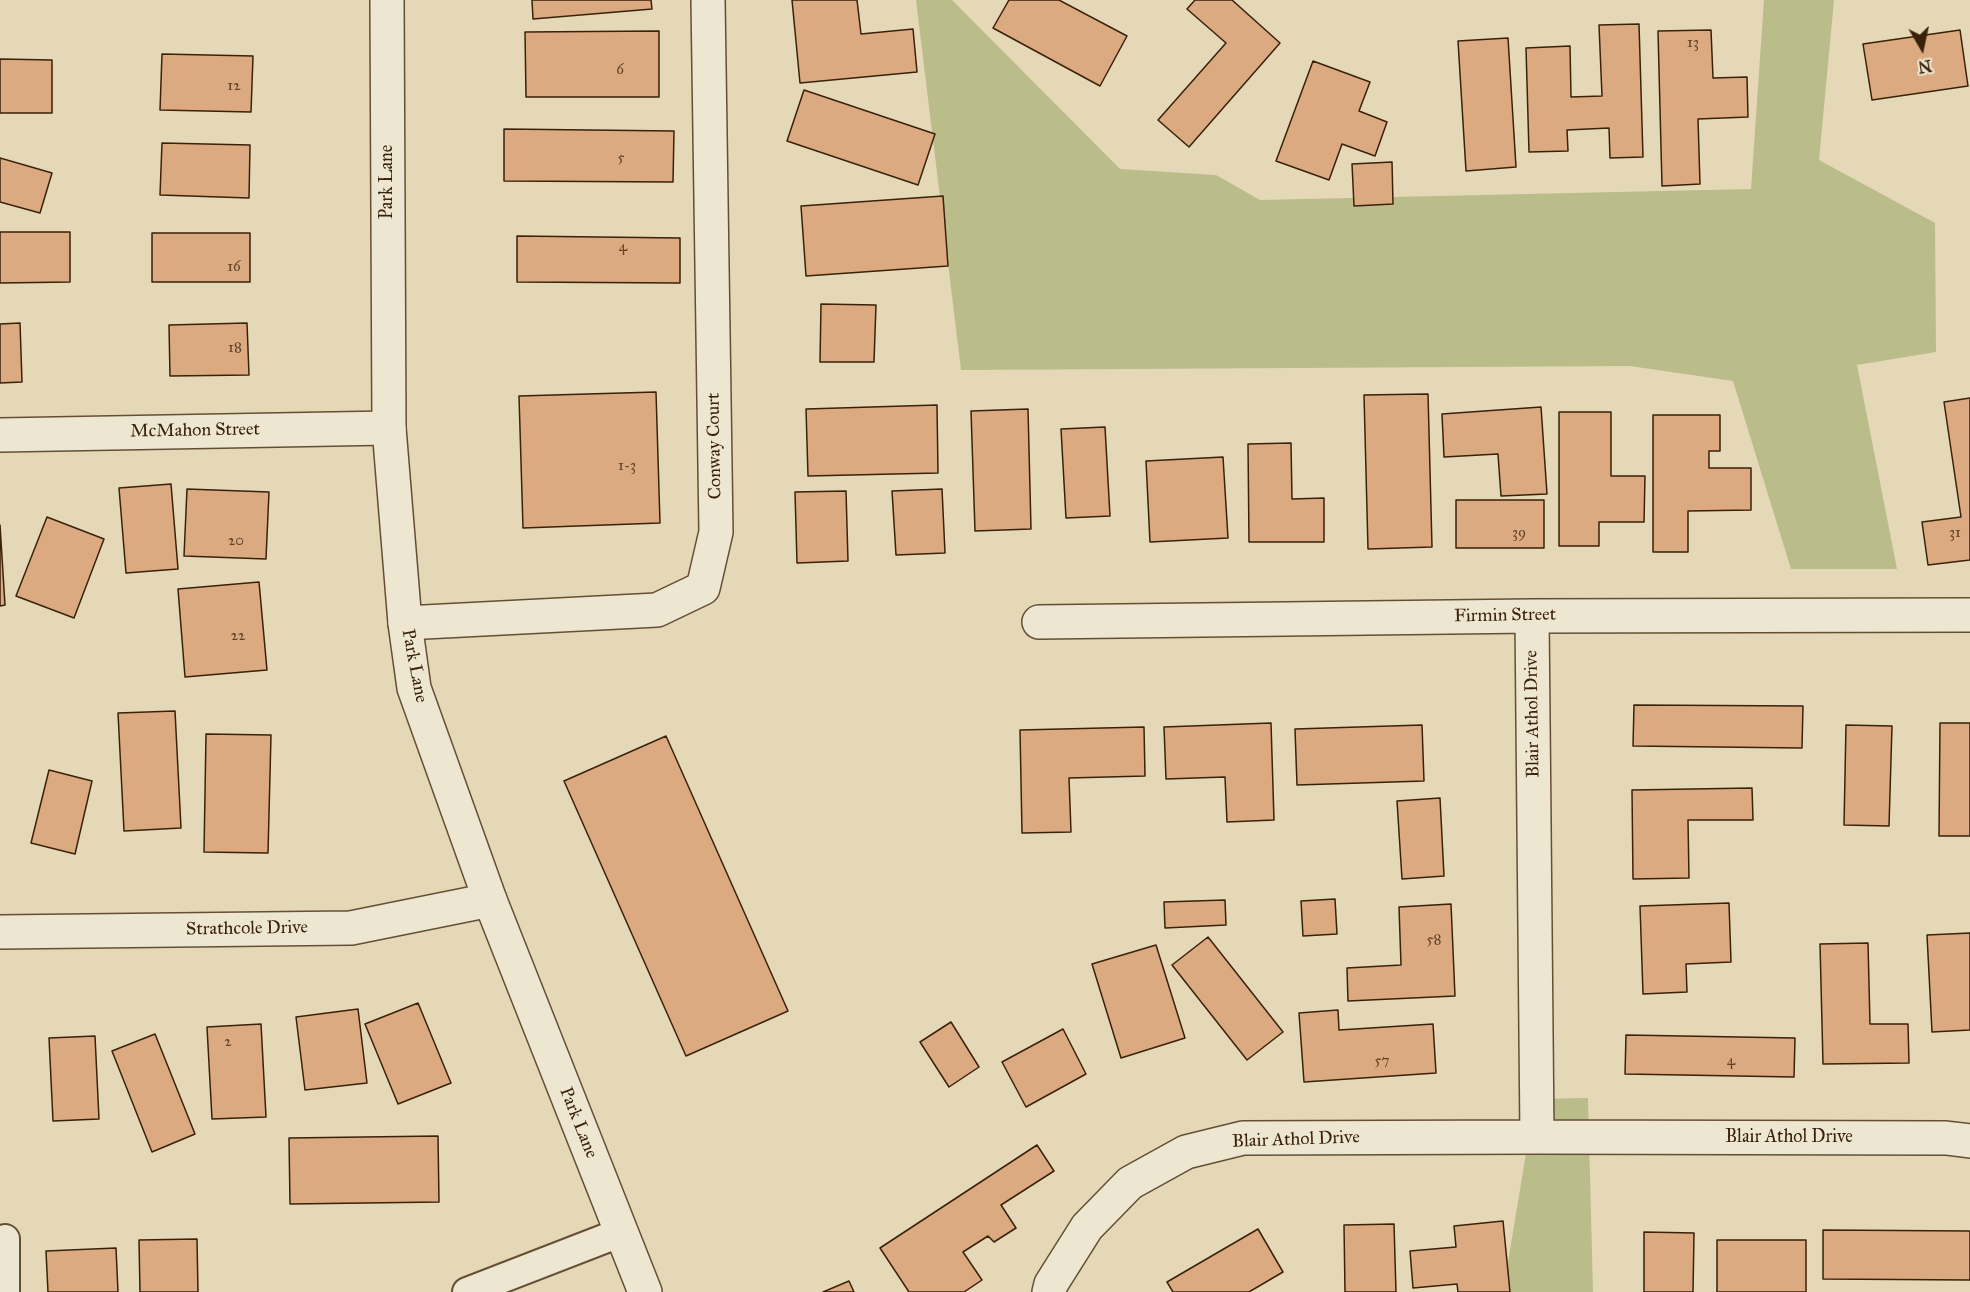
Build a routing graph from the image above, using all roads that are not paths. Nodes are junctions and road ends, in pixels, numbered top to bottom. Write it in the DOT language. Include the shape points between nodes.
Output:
graph roads {
  1 [pos="387,0"];
  2 [pos="708,0"];
  3 [pos="389,428"];
  4 [pos="0,435"];
  5 [pos="1970,615"];
  6 [pos="1532,616"];
  7 [pos="1039,622"];
  8 [pos="405,624"];
  9 [pos="490,900"];
  10 [pos="0,932"];
  11 [pos="1537,1137"];
  12 [pos="1970,1141"];
  13 [pos="622,1232"];
  14 [pos="5,1239"];
  15 [pos="5,1292"];
  16 [pos="467,1292"];
  17 [pos="645,1292"];
  18 [pos="1048,1292"];
  1 -- 3 [label="street, Park Lane"];
  2 -- 8 [label="street, Conway Court" via="716,532 703,588 657,610"];
  3 -- 4 [label="street, McMahon Street"];
  3 -- 8 [label="street, Park Lane"];
  5 -- 6 [label="street, Firmin Street"];
  6 -- 7 [label="street, Firmin Street"];
  6 -- 11 [label="street, Blair Athol Drive"];
  8 -- 9 [label="street, Park Lane" via="414,688"];
  9 -- 10 [label="street, Strathcole Drive" via="351,928"];
  9 -- 13 [label="street, Park Lane"];
  11 -- 12 [label="street, Blair Athol Drive"];
  11 -- 18 [label="street, Blair Athol Drive" via="1243,1138 1186,1152 1130,1183 1087,1227"];
  13 -- 16 [label="street"];
  13 -- 17 [label="street, Park Lane"];
  14 -- 15 [label="street"];
}
